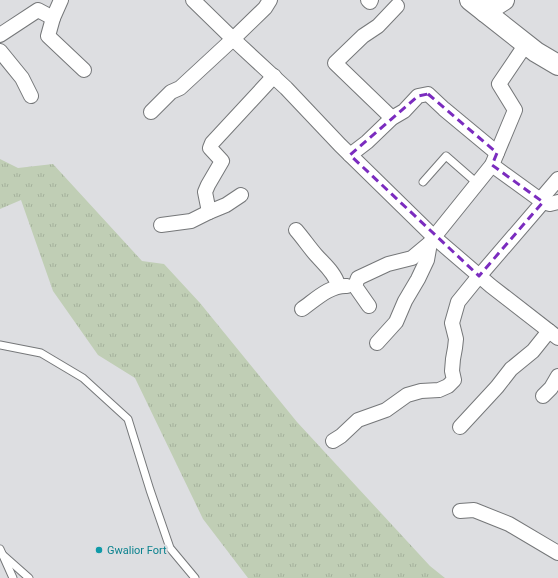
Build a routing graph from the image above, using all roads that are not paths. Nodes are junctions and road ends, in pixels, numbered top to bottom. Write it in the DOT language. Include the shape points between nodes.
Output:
graph roads {
  1 [pos="61,0"];
  2 [pos="193,0"];
  3 [pos="270,0"];
  4 [pos="368,0"];
  5 [pos="372,0"];
  6 [pos="504,0"];
  7 [pos="397,6"];
  8 [pos="478,6"];
  9 [pos="53,18"];
  10 [pos="0,35"];
  11 [pos="233,39"];
  12 [pos="526,44"];
  13 [pos="0,51"];
  14 [pos="558,66"];
  15 [pos="84,70"];
  16 [pos="274,76"];
  17 [pos="31,96"];
  18 [pos="150,112"];
  19 [pos="392,118"];
  20 [pos="350,156"];
  21 [pos="494,159"];
  22 [pos="558,179"];
  23 [pos="423,182"];
  24 [pos="478,184"];
  25 [pos="241,196"];
  26 [pos="541,201"];
  27 [pos="558,202"];
  28 [pos="209,212"];
  29 [pos="161,224"];
  30 [pos="296,230"];
  31 [pos="432,240"];
  32 [pos="480,276"];
  33 [pos="338,285"];
  34 [pos="355,286"];
  35 [pos="369,306"];
  36 [pos="302,309"];
  37 [pos="553,335"];
  38 [pos="377,343"];
  39 [pos="0,345"];
  40 [pos="558,376"];
  41 [pos="543,396"];
  42 [pos="460,427"];
  43 [pos="333,441"];
  44 [pos="460,511"];
  45 [pos="2,552"];
  46 [pos="558,553"];
  47 [pos="12,578"];
  48 [pos="29,578"];
  49 [pos="195,578"];
  1 -- 9 [label="street"];
  2 -- 11 [label="street"];
  3 -- 11 [label="street"];
  4 -- 5 [label="street"];
  6 -- 8 [label="main road"];
  7 -- 19 [label="street" via="335,64"];
  8 -- 12 [label="main road"];
  9 -- 10 [label="street" via="38,10"];
  9 -- 15 [label="street" via="48,36"];
  11 -- 16 [label="street"];
  11 -- 18 [label="street"];
  12 -- 14 [label="main road"];
  12 -- 21 [label="street" via="499,84 515,110"];
  13 -- 17 [label="street" via="22,78"];
  16 -- 20 [label="street"];
  16 -- 28 [label="street" via="212,143 210,148 222,161 206,192"];
  19 -- 20 [label="street"];
  19 -- 21 [label="street" via="404,111 418,96 428,94"];
  20 -- 31 [label="street"];
  21 -- 24 [label="street"];
  21 -- 26 [label="street"];
  22 -- 26 [label="street"];
  23 -- 24 [label="lane" via="446,156"];
  24 -- 31 [label="street"];
  25 -- 28 [label="street"];
  26 -- 27 [label="street" via="550,204"];
  26 -- 32 [label="street"];
  28 -- 29 [label="street" via="191,221"];
  30 -- 33 [label="street" via="337,279"];
  31 -- 32 [label="street"];
  31 -- 34 [label="street" via="412,258 388,264 358,278"];
  31 -- 38 [label="street" via="427,260 396,322"];
  32 -- 37 [label="street"];
  32 -- 43 [label="street" via="458,302 452,323 456,339 454,380 439,390 407,395 386,410 358,420"];
  33 -- 34 [label="street"];
  33 -- 36 [label="street"];
  34 -- 35 [label="street"];
  37 -- 42 [label="street" via="511,369"];
  39 -- 49 [label="lane" via="41,353 83,378 128,418 170,548"];
  40 -- 41 [label="street"];
  44 -- 46 [label="street" via="474,510 509,524"];
  45 -- 47 [label="lane"];
  45 -- 48 [label="lane"];
}
